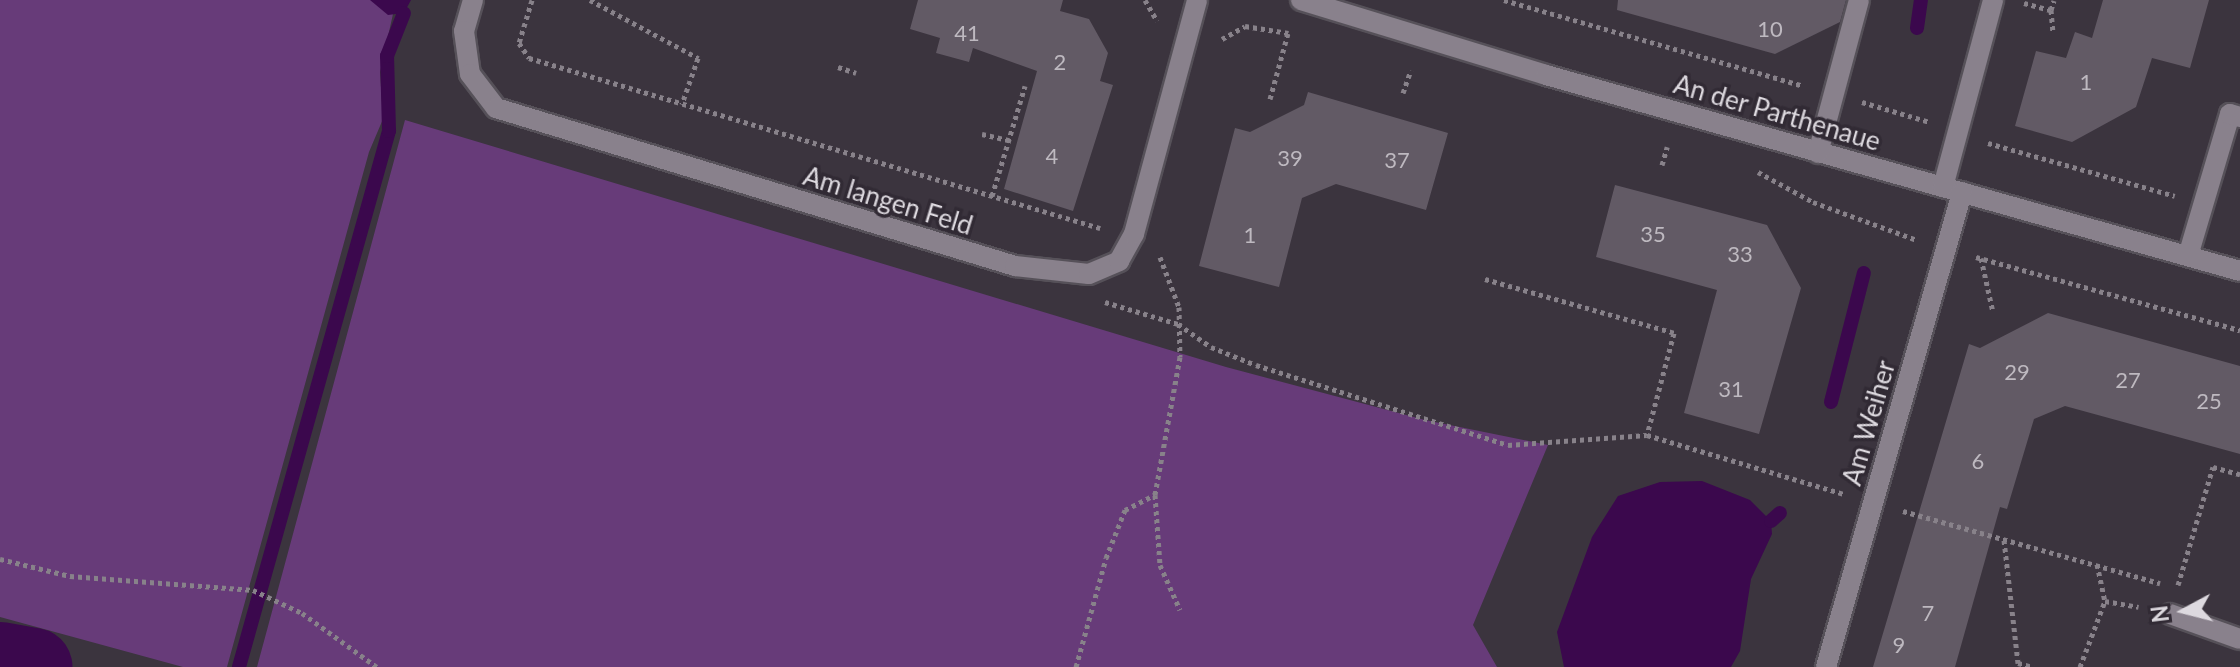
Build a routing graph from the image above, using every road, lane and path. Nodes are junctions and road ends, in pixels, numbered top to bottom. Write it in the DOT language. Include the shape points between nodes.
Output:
graph roads {
  1 [pos="473,0"];
  2 [pos="532,0"];
  3 [pos="590,0"];
  4 [pos="1197,0"];
  5 [pos="1301,0"];
  6 [pos="1504,0"];
  7 [pos="1859,0"];
  8 [pos="1993,0"];
  9 [pos="2016,0"];
  10 [pos="2054,0"];
  11 [pos="1331,4"];
  12 [pos="2051,10"];
  13 [pos="2053,31"];
  14 [pos="1288,33"];
  15 [pos="1301,37"];
  16 [pos="1218,42"];
  17 [pos="1397,66"];
  18 [pos="838,67"];
  19 [pos="1411,70"];
  20 [pos="856,73"];
  21 [pos="1423,74"];
  22 [pos="1025,86"];
  23 [pos="1403,93"];
  24 [pos="1832,94"];
  25 [pos="1270,99"];
  26 [pos="682,104"];
  27 [pos="2240,117"];
  28 [pos="1959,132"];
  29 [pos="982,134"];
  30 [pos="1009,140"];
  31 [pos="1681,150"];
  32 [pos="1818,153"];
  33 [pos="1662,165"];
  34 [pos="1747,169"];
  35 [pos="1952,190"];
  36 [pos="992,196"];
  37 [pos="2203,204"];
  38 [pos="1111,228"];
  39 [pos="1163,243"];
  40 [pos="1946,248"];
  41 [pos="2188,256"];
  42 [pos="1981,258"];
  43 [pos="2240,271"];
  44 [pos="1063,273"];
  45 [pos="1485,279"];
  46 [pos="1993,312"];
  47 [pos="1178,324"];
  48 [pos="2240,330"];
  49 [pos="1647,435"];
  50 [pos="2240,474"];
  51 [pos="1155,495"];
  52 [pos="1874,503"];
  53 [pos="2004,540"];
  54 [pos="0,559"];
  55 [pos="2097,564"];
  56 [pos="2177,588"];
  57 [pos="2105,601"];
  58 [pos="1180,610"];
  59 [pos="2170,614"];
  60 [pos="2240,639"];
  61 [pos="377,667"];
  62 [pos="1076,667"];
  63 [pos="1826,667"];
  64 [pos="2033,667"];
  65 [pos="2080,667"];
  1 -- 44 [label="street, Am langen Feld" via="464,31 470,74 496,108 1015,266"];
  2 -- 26 [label="path" via="519,43 529,58"];
  3 -- 26 [label="path" via="698,58"];
  4 -- 44 [label="street, Am langen Feld" via="1134,234 1119,261 1089,274"];
  5 -- 11 [label="street, An der Parthenaue"];
  6 -- 24 [label="path"];
  7 -- 24 [label="street"];
  8 -- 28 [label="street, Am Weiher"];
  9 -- 12 [label="path"];
  10 -- 12 [label="path"];
  11 -- 32 [label="street, An der Parthenaue"];
  12 -- 13 [label="path"];
  14 -- 15 [label="path"];
  14 -- 16 [label="path" via="1245,26"];
  14 -- 25 [label="path"];
  17 -- 19 [label="path"];
  18 -- 20 [label="path"];
  19 -- 21 [label="path"];
  19 -- 23 [label="path"];
  22 -- 30 [label="path"];
  24 -- 28 [label="path"];
  24 -- 32 [label="street"];
  26 -- 36 [label="path"];
  27 -- 37 [label="street" via="2230,114"];
  28 -- 35 [label="street, Am Weiher"];
  28 -- 37 [label="path"];
  29 -- 30 [label="path"];
  30 -- 36 [label="path"];
  31 -- 33 [label="path" via="1665,146"];
  32 -- 35 [label="street, An der Parthenaue"];
  34 -- 40 [label="path" via="1779,179 1813,202 1868,225"];
  35 -- 40 [label="street, Am Weiher"];
  35 -- 41 [label="street, An der Parthenaue"];
  36 -- 38 [label="path"];
  37 -- 41 [label="street"];
  39 -- 47 [label="path" via="1160,258 1179,307"];
  40 -- 42 [label="path"];
  40 -- 52 [label="street, Am Weiher"];
  41 -- 43 [label="street, An der Parthenaue"];
  42 -- 46 [label="path"];
  42 -- 48 [label="path"];
  44 -- 47 [label="path" via="1083,296"];
  45 -- 49 [label="path" via="1674,333"];
  47 -- 49 [label="path" via="1211,347 1256,365 1508,445"];
  47 -- 51 [label="path" via="1180,357"];
  49 -- 52 [label="path"];
  50 -- 56 [label="path" via="2213,467"];
  51 -- 58 [label="path" via="1160,565"];
  51 -- 62 [label="path" via="1125,510"];
  52 -- 53 [label="path"];
  52 -- 63 [label="street, Am Weiher"];
  53 -- 55 [label="path"];
  53 -- 64 [label="path" via="2018,663"];
  54 -- 61 [label="path" via="70,576 253,590 270,595"];
  55 -- 56 [label="path"];
  55 -- 57 [label="path"];
  56 -- 59 [label="path"];
  57 -- 59 [label="path"];
  57 -- 65 [label="path"];
  59 -- 60 [label="street"];
}
